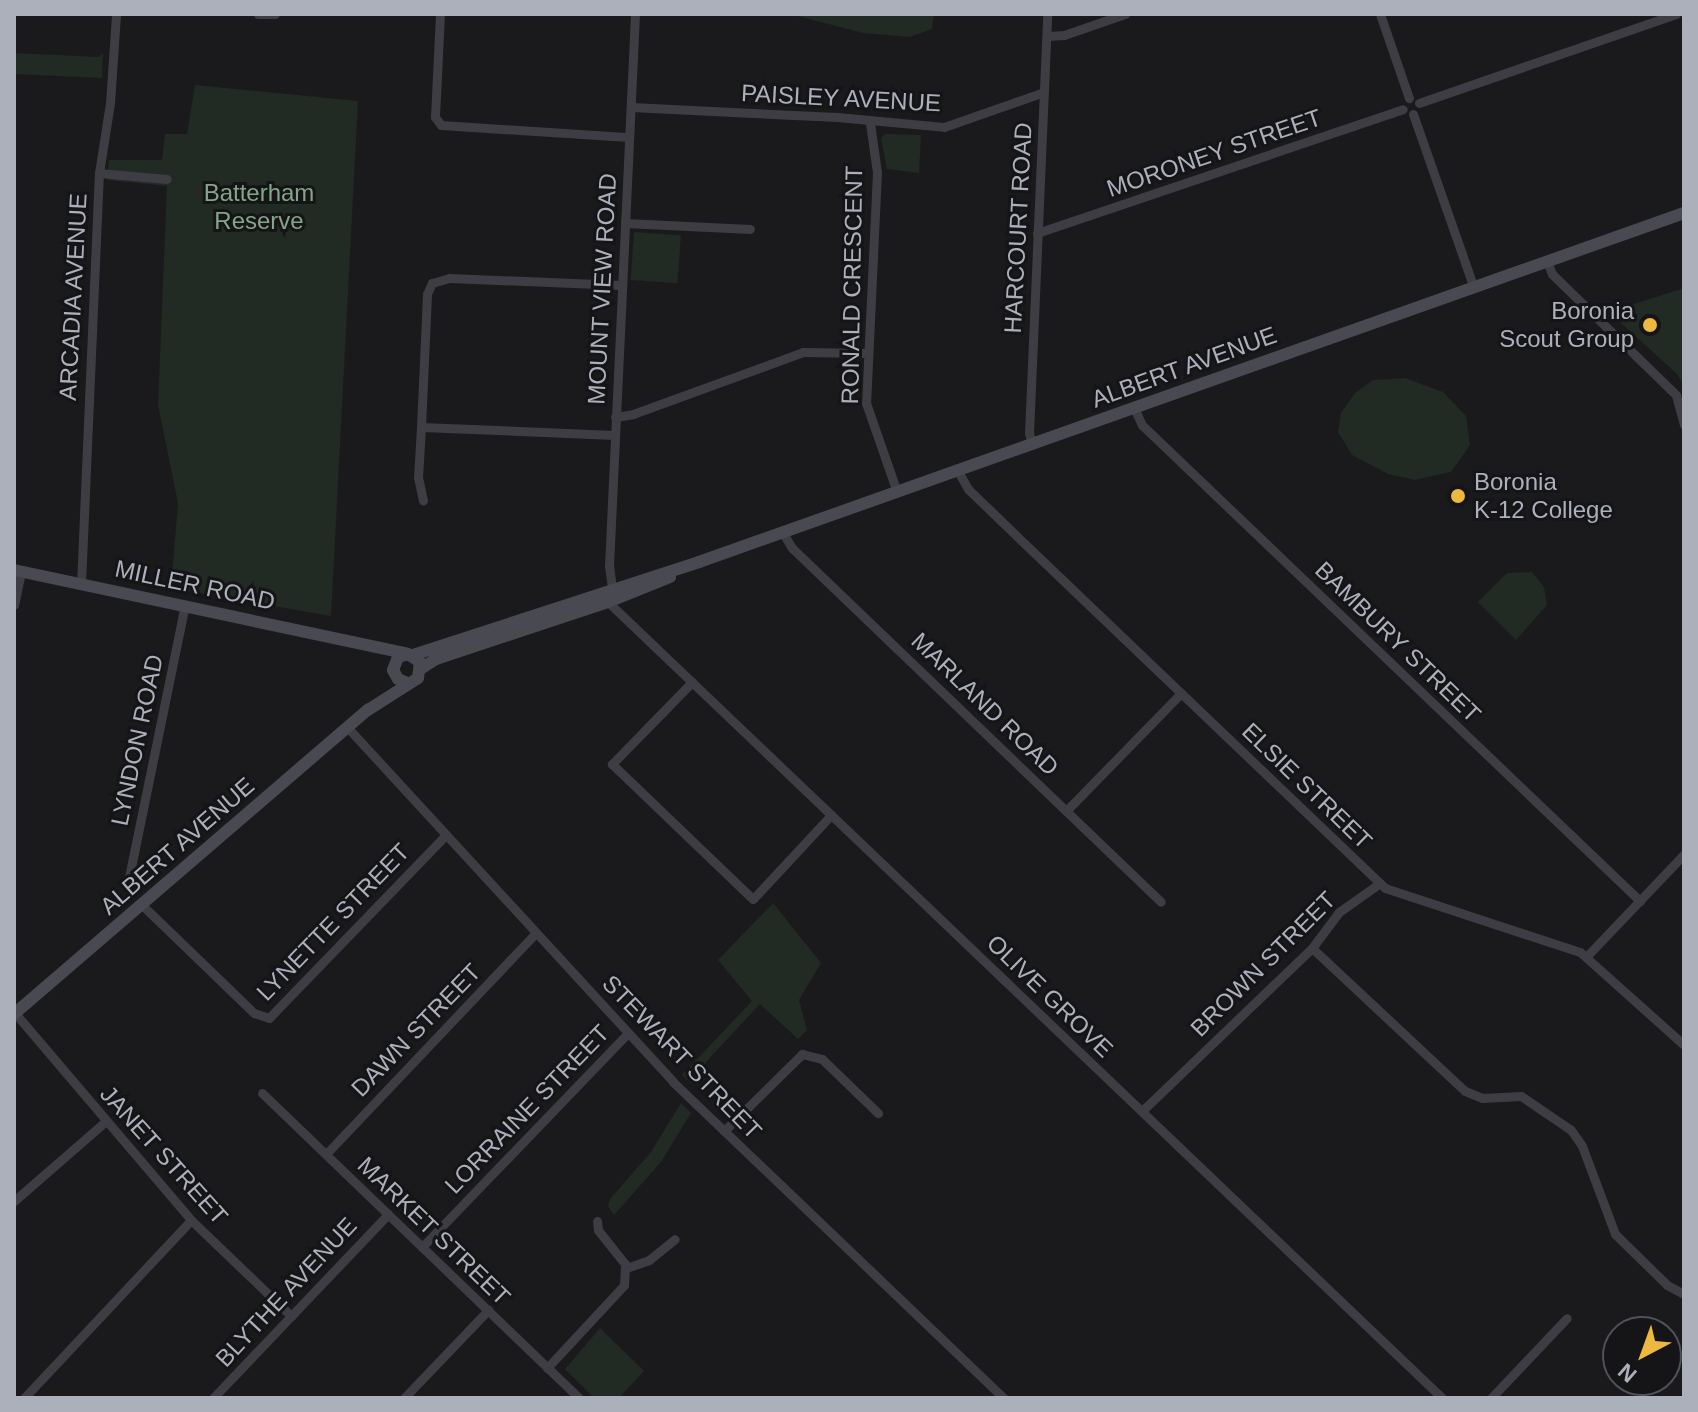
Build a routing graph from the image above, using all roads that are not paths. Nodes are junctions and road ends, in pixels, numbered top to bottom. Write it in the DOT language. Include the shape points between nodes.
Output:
graph roads {
  1 [pos="116,14"];
  2 [pos="258,14"];
  3 [pos="275,14"];
  4 [pos="440,14"];
  5 [pos="635,14"];
  6 [pos="1047,14"];
  7 [pos="1125,14"];
  8 [pos="1380,14"];
  9 [pos="1676,14"];
  10 [pos="1047,36"];
  11 [pos="1044,92"];
  12 [pos="1409,98"];
  13 [pos="1419,103"];
  14 [pos="631,107"];
  15 [pos="1403,109"];
  16 [pos="1413,114"];
  17 [pos="870,123"];
  18 [pos="629,137"];
  19 [pos="99,173"];
  20 [pos="167,179"];
  21 [pos="1684,213"];
  22 [pos="625,223"];
  23 [pos="750,229"];
  24 [pos="1037,233"];
  25 [pos="1547,261"];
  26 [pos="621,285"];
  27 [pos="1474,288"];
  28 [pos="868,353"];
  29 [pos="1134,408"];
  30 [pos="615,417"];
  31 [pos="1684,425"];
  32 [pos="421,427"];
  33 [pos="614,435"];
  34 [pos="1032,443"];
  35 [pos="958,471"];
  36 [pos="897,492"];
  37 [pos="423,500"];
  38 [pos="783,533"];
  39 [pos="18,571"];
  40 [pos="81,584"];
  41 [pos="610,596"];
  42 [pos="14,605"];
  43 [pos="185,605"];
  44 [pos="367,643"];
  45 [pos="411,654"];
  46 [pos="422,668"];
  47 [pos="393,670"];
  48 [pos="692,682"];
  49 [pos="407,683"];
  50 [pos="1181,693"];
  51 [pos="368,710"];
  52 [pos="348,728"];
  53 [pos="1067,810"];
  54 [pos="831,815"];
  55 [pos="446,835"];
  56 [pos="1684,854"];
  57 [pos="128,882"];
  58 [pos="1380,883"];
  59 [pos="1640,901"];
  60 [pos="1161,902"];
  61 [pos="142,905"];
  62 [pos="536,933"];
  63 [pos="1312,948"];
  64 [pos="1587,956"];
  65 [pos="14,1014"];
  66 [pos="628,1033"];
  67 [pos="1684,1045"];
  68 [pos="262,1093"];
  69 [pos="1142,1111"];
  70 [pos="878,1113"];
  71 [pos="106,1121"];
  72 [pos="724,1131"];
  73 [pos="326,1154"];
  74 [pos="14,1201"];
  75 [pos="388,1214"];
  76 [pos="191,1220"];
  77 [pos="597,1221"];
  78 [pos="675,1239"];
  79 [pos="422,1247"];
  80 [pos="626,1268"];
  81 [pos="1684,1294"];
  82 [pos="488,1310"];
  83 [pos="291,1316"];
  84 [pos="1567,1318"];
  85 [pos="547,1368"];
  86 [pos="24,1398"];
  87 [pos="213,1398"];
  88 [pos="404,1398"];
  89 [pos="579,1398"];
  90 [pos="1004,1398"];
  91 [pos="1442,1398"];
  92 [pos="1491,1398"];
  1 -- 19 [label="street, ARCADIA AVENUE"];
  2 -- 3 [label="street"];
  4 -- 18 [label="street" via="435,117 441,125"];
  5 -- 14 [label="street, MOUNT VIEW ROAD"];
  6 -- 10 [label="street, HARCOURT ROAD"];
  7 -- 10 [label="street"];
  8 -- 12 [label="street"];
  9 -- 13 [label="street"];
  10 -- 11 [label="street, HARCOURT ROAD"];
  11 -- 17 [label="street, PAISLEY AVENUE" via="944,127"];
  11 -- 24 [label="street, HARCOURT ROAD"];
  12 -- 13 [label="street"];
  12 -- 15 [label="street"];
  13 -- 16 [label="street"];
  14 -- 17 [label="street, PAISLEY AVENUE"];
  14 -- 18 [label="street, MOUNT VIEW ROAD"];
  15 -- 16 [label="street"];
  15 -- 24 [label="street, MORONEY STREET"];
  16 -- 27 [label="street"];
  17 -- 28 [label="street, RONALD CRESCENT" via="877,172"];
  18 -- 22 [label="street, MOUNT VIEW ROAD"];
  19 -- 20 [label="street"];
  19 -- 40 [label="street, ARCADIA AVENUE"];
  21 -- 25 [label="main road, ALBERT AVENUE"];
  22 -- 23 [label="street"];
  22 -- 26 [label="street, MOUNT VIEW ROAD"];
  24 -- 34 [label="street, HARCOURT ROAD"];
  25 -- 27 [label="main road, ALBERT AVENUE"];
  25 -- 31 [label="street" via="1552,274 1676,395"];
  26 -- 30 [label="street, MOUNT VIEW ROAD"];
  26 -- 32 [label="street" via="449,278 432,283 427,294"];
  27 -- 29 [label="main road, ALBERT AVENUE"];
  28 -- 30 [label="street" via="803,352"];
  28 -- 36 [label="street, RONALD CRESCENT" via="866,403"];
  29 -- 34 [label="main road, ALBERT AVENUE"];
  29 -- 59 [label="street, BAMBURY STREET" via="1142,425"];
  30 -- 33 [label="street, MOUNT VIEW ROAD"];
  32 -- 33 [label="street"];
  32 -- 37 [label="street" via="418,477"];
  33 -- 41 [label="street, MOUNT VIEW ROAD"];
  34 -- 35 [label="main road, ALBERT AVENUE"];
  35 -- 36 [label="main road, ALBERT AVENUE"];
  35 -- 50 [label="street, ELSIE STREET" via="968,489"];
  36 -- 38 [label="main road, ALBERT AVENUE"];
  38 -- 41 [label="main road, ALBERT AVENUE"];
  38 -- 53 [label="street, MARLAND ROAD" via="792,548"];
  39 -- 40 [label="main road, MILLER ROAD"];
  39 -- 42 [label="street"];
  40 -- 43 [label="main road, MILLER ROAD"];
  41 -- 45 [label="main road, ALBERT AVENUE"];
  41 -- 46 [label="main road, ALBERT AVENUE"];
  41 -- 48 [label="street, OLIVE GROVE"];
  43 -- 44 [label="main road, MILLER ROAD"];
  43 -- 57 [label="street, LYNDON ROAD"];
  44 -- 45 [label="main road, MILLER ROAD"];
  44 -- 47 [label="main road, MILLER ROAD"];
  45 -- 46 [label="main road"];
  45 -- 47 [label="main road" via="398,657"];
  46 -- 49 [label="main road" via="418,678"];
  47 -- 49 [label="main road"];
  47 -- 51 [label="main road, ALBERT AVENUE"];
  48 -- 54 [label="street, OLIVE GROVE"];
  48 -- 54 [label="street" via="612,764 753,899"];
  49 -- 51 [label="main road, ALBERT AVENUE"];
  50 -- 53 [label="street"];
  50 -- 58 [label="street, ELSIE STREET"];
  51 -- 52 [label="main road, ALBERT AVENUE"];
  52 -- 55 [label="street, STEWART STREET"];
  52 -- 61 [label="main road, ALBERT AVENUE"];
  53 -- 60 [label="street, MARLAND ROAD"];
  54 -- 69 [label="street, OLIVE GROVE"];
  55 -- 61 [label="street, LYNETTE STREET" via="269,1018 254,1013"];
  55 -- 62 [label="street, STEWART STREET"];
  56 -- 59 [label="street"];
  58 -- 63 [label="street, BROWN STREET" via="1339,912"];
  58 -- 64 [label="street, ELSIE STREET"];
  59 -- 64 [label="street"];
  61 -- 65 [label="main road, ALBERT AVENUE"];
  62 -- 66 [label="street, STEWART STREET"];
  62 -- 73 [label="street, DAWN STREET"];
  63 -- 69 [label="street, BROWN STREET"];
  63 -- 81 [label="street" via="1465,1091 1482,1098 1521,1096 1571,1130 1615,1234 1667,1285"];
  64 -- 67 [label="street, ELSIE STREET"];
  65 -- 71 [label="street, JANET STREET"];
  66 -- 72 [label="street, STEWART STREET"];
  66 -- 79 [label="street, LORRAINE STREET"];
  68 -- 73 [label="street, MARKET STREET"];
  69 -- 91 [label="street, OLIVE GROVE"];
  70 -- 72 [label="street" via="822,1059 802,1054"];
  71 -- 74 [label="street"];
  71 -- 76 [label="street, JANET STREET"];
  72 -- 90 [label="street, STEWART STREET"];
  73 -- 75 [label="street, MARKET STREET"];
  75 -- 79 [label="street, MARKET STREET"];
  75 -- 83 [label="street, BLYTHE AVENUE"];
  76 -- 83 [label="street, JANET STREET"];
  76 -- 86 [label="street"];
  77 -- 80 [label="street"];
  78 -- 80 [label="street" via="649,1260"];
  79 -- 82 [label="street, MARKET STREET"];
  80 -- 85 [label="street" via="619,1293"];
  82 -- 85 [label="street, MARKET STREET"];
  82 -- 88 [label="street"];
  83 -- 87 [label="street, BLYTHE AVENUE"];
  84 -- 92 [label="street"];
  85 -- 89 [label="street, MARKET STREET"];
}
